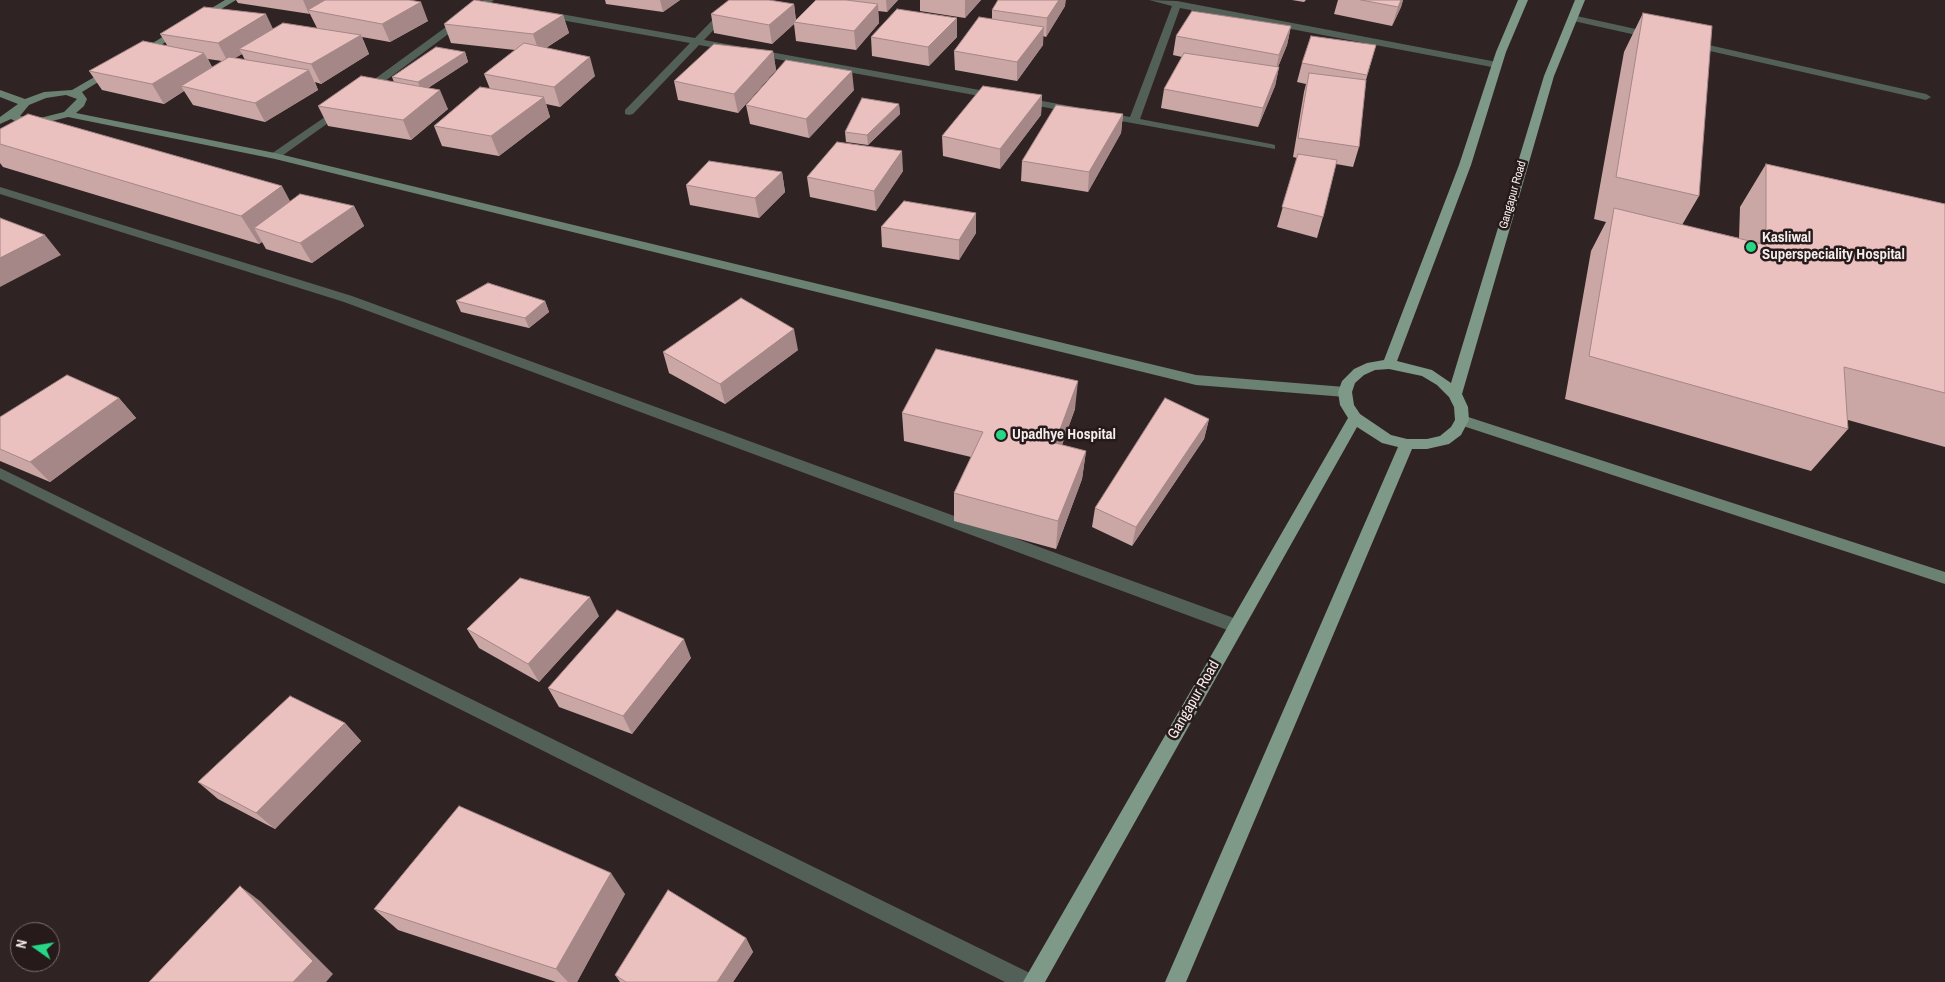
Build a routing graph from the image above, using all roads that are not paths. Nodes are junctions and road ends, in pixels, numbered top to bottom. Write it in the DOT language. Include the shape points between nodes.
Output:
graph roads {
  1 [pos="231,0"];
  2 [pos="737,0"];
  3 [pos="1154,0"];
  4 [pos="1524,0"];
  5 [pos="1580,0"];
  6 [pos="490,3"];
  7 [pos="1177,4"];
  8 [pos="533,12"];
  9 [pos="1572,18"];
  10 [pos="697,40"];
  11 [pos="1497,65"];
  12 [pos="0,93"];
  13 [pos="74,93"];
  14 [pos="1926,97"];
  15 [pos="25,103"];
  16 [pos="630,112"];
  17 [pos="15,113"];
  18 [pos="68,114"];
  19 [pos="0,121"];
  20 [pos="1134,121"];
  21 [pos="36,122"];
  22 [pos="22,131"];
  23 [pos="1271,147"];
  24 [pos="275,156"];
  25 [pos="0,190"];
  26 [pos="1389,364"];
  27 [pos="1345,392"];
  28 [pos="1455,394"];
  29 [pos="1355,418"];
  30 [pos="1462,420"];
  31 [pos="1407,444"];
  32 [pos="0,473"];
  33 [pos="1945,578"];
  34 [pos="1236,626"];
  35 [pos="1027,982"];
  36 [pos="1033,982"];
  37 [pos="1175,982"];
  1 -- 13 [label="street"];
  2 -- 10 [label="street"];
  3 -- 7 [label="street"];
  4 -- 11 [label="main road"];
  5 -- 9 [label="main road, Gangapur Road"];
  6 -- 24 [label="street"];
  7 -- 11 [label="street"];
  7 -- 20 [label="street"];
  8 -- 10 [label="street"];
  9 -- 14 [label="street"];
  9 -- 28 [label="main road, Gangapur Road" via="1549,76"];
  10 -- 16 [label="street"];
  10 -- 20 [label="street"];
  11 -- 26 [label="main road" via="1465,165"];
  12 -- 15 [label="street"];
  13 -- 15 [label="street" via="44,95"];
  13 -- 18 [label="street" via="80,95 80,104"];
  15 -- 17 [label="street"];
  17 -- 19 [label="street"];
  17 -- 21 [label="street" via="19,120"];
  18 -- 21 [label="street"];
  18 -- 24 [label="street"];
  20 -- 23 [label="street"];
  21 -- 22 [label="street"];
  24 -- 27 [label="street" via="1196,380"];
  25 -- 34 [label="street" via="348,299"];
  26 -- 27 [label="main road" via="1359,372 1349,381"];
  26 -- 28 [label="main road" via="1427,373"];
  27 -- 29 [label="main road" via="1347,405"];
  28 -- 30 [label="main road"];
  29 -- 31 [label="main road" via="1387,439"];
  29 -- 34 [label="main road, Gangapur Road"];
  30 -- 31 [label="main road" via="1456,431 1444,440"];
  30 -- 33 [label="street"];
  31 -- 37 [label="main road"];
  32 -- 35 [label="street"];
  34 -- 36 [label="main road, Gangapur Road"];
}
